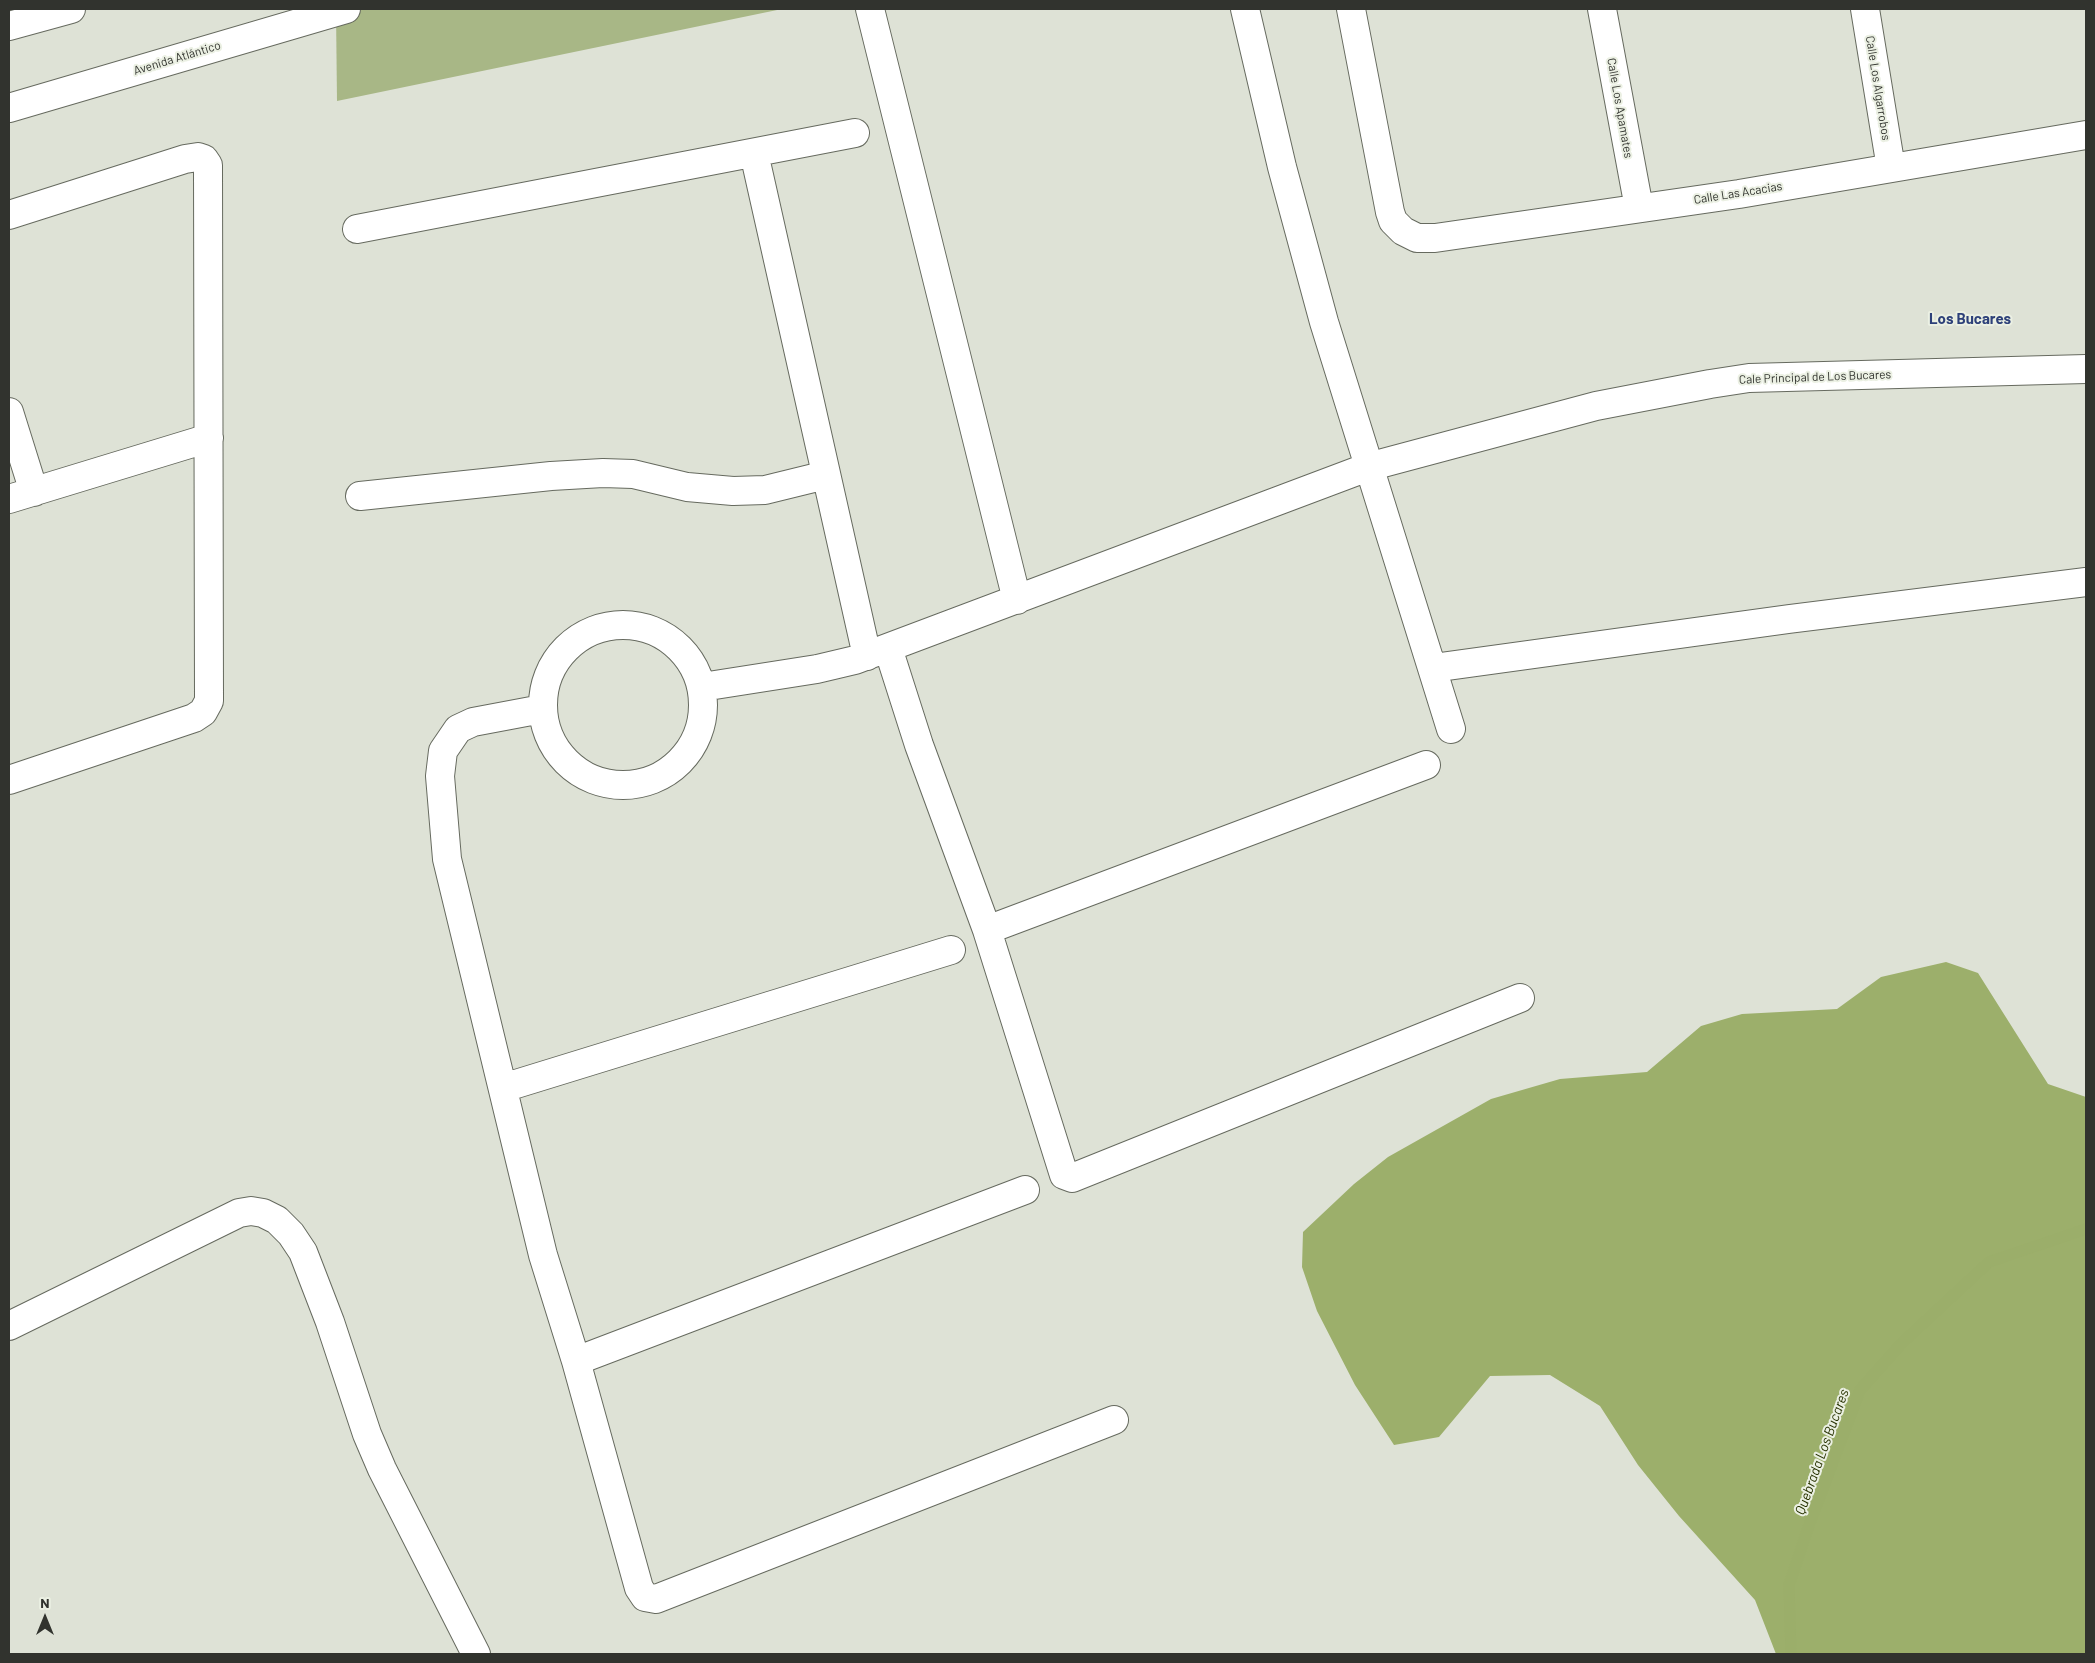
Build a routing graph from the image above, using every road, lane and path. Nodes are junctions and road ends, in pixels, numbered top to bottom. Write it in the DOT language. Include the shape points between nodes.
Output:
graph roads {
  1 [pos="71,9"];
  2 [pos="346,9"];
  3 [pos="870,9"];
  4 [pos="1245,9"];
  5 [pos="1351,9"];
  6 [pos="1602,9"];
  7 [pos="1865,9"];
  8 [pos="9,26"];
  9 [pos="9,108"];
  10 [pos="855,133"];
  11 [pos="2086,135"];
  12 [pos="754,153"];
  13 [pos="1891,168"];
  14 [pos="1639,208"];
  15 [pos="9,215"];
  16 [pos="357,229"];
  17 [pos="2086,370"];
  18 [pos="9,412"];
  19 [pos="209,438"];
  20 [pos="1368,467"];
  21 [pos="826,475"];
  22 [pos="21,496"];
  23 [pos="360,496"];
  24 [pos="2086,582"];
  25 [pos="1017,600"];
  26 [pos="877,652"];
  27 [pos="1432,668"];
  28 [pos="702,687"];
  29 [pos="542,709"];
  30 [pos="1451,729"];
  31 [pos="1426,765"];
  32 [pos="9,780"];
  33 [pos="987,930"];
  34 [pos="951,950"];
  35 [pos="1520,998"];
  36 [pos="503,1088"];
  37 [pos="1025,1190"];
  38 [pos="9,1326"];
  39 [pos="576,1361"];
  40 [pos="1114,1420"];
  41 [pos="476,1654"];
  1 -- 8 [label="street"];
  2 -- 9 [label="street, Avenida Atlántico"];
  3 -- 25 [label="street"];
  4 -- 20 [label="street" via="1286,185"];
  5 -- 14 [label="street, Calle Las Acacias" via="1394,222 1403,231 1417,238 1435,238"];
  6 -- 14 [label="street, Calle Los Apamates"];
  7 -- 13 [label="street, Calle Los Algarrobos"];
  10 -- 12 [label="street"];
  11 -- 13 [label="street, Calle Las Acacias"];
  12 -- 16 [label="street"];
  12 -- 21 [label="street"];
  13 -- 14 [label="street, Calle Las Acacias"];
  15 -- 19 [label="street" via="185,159 204,159 209,179"];
  17 -- 20 [label="street, Cale Principal de Los Bucares" via="1750,378 1596,406"];
  18 -- 22 [label="street"];
  19 -- 22 [label="street"];
  19 -- 32 [label="street" via="209,702 194,718"];
  20 -- 25 [label="street, Cale Principal de Los Bucares"];
  20 -- 27 [label="street"];
  21 -- 23 [label="street" via="757,490 733,491 687,487 633,474 603,473"];
  21 -- 26 [label="street"];
  24 -- 27 [label="street"];
  25 -- 26 [label="street, Cale Principal de Los Bucares"];
  26 -- 28 [label="street, Cale Principal de Los Bucares" via="817,669"];
  26 -- 33 [label="street" via="919,745"];
  27 -- 30 [label="street"];
  28 -- 29 [label="street" via="692,663 675,644 653,631 628,625 603,628 577,639 558,658 546,682"];
  28 -- 29 [label="street" via="702,721 697,737 683,759 663,774 639,784 612,784 585,776 564,759 548,736"];
  29 -- 36 [label="street" via="473,722 458,729 443,751 440,776 447,859"];
  31 -- 33 [label="street"];
  33 -- 35 [label="street" via="1064,1175 1072,1178"];
  34 -- 36 [label="street"];
  36 -- 39 [label="street" via="543,1255"];
  37 -- 39 [label="street"];
  38 -- 41 [label="street" via="239,1213 263,1213 277,1220 291,1234 314,1277 382,1469"];
  39 -- 40 [label="street" via="639,1588 645,1597 656,1599"];
}
